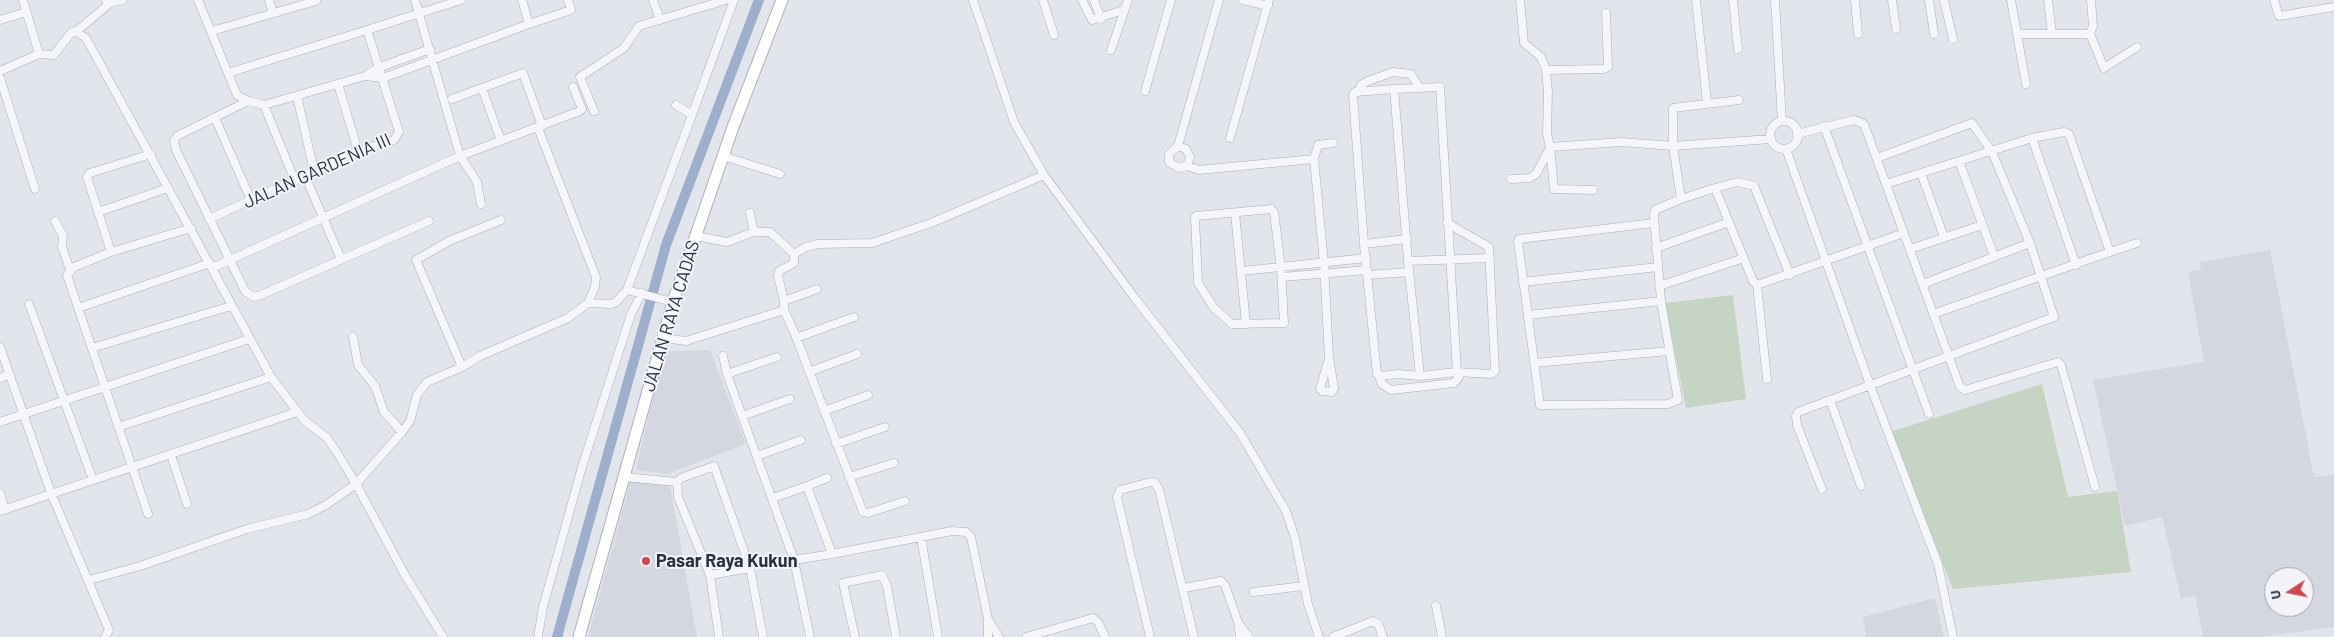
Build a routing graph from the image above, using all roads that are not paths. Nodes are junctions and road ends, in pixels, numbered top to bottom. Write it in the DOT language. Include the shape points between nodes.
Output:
graph roads {
  1 [pos="23,0"];
  2 [pos="122,0"];
  3 [pos="198,0"];
  4 [pos="269,0"];
  5 [pos="317,0"];
  6 [pos="416,0"];
  7 [pos="461,0"];
  8 [pos="522,0"];
  9 [pos="568,0"];
  10 [pos="653,0"];
  11 [pos="726,0"];
  12 [pos="734,0"];
  13 [pos="782,0"];
  14 [pos="973,0"];
  15 [pos="1043,0"];
  16 [pos="1082,0"];
  17 [pos="1094,0"];
  18 [pos="1128,0"];
  19 [pos="1170,0"];
  20 [pos="1219,0"];
  21 [pos="1243,0"];
  22 [pos="1520,0"];
  23 [pos="1696,0"];
  24 [pos="1733,0"];
  25 [pos="1775,0"];
  26 [pos="1856,0"];
  27 [pos="1892,0"];
  28 [pos="1929,0"];
  29 [pos="1944,0"];
  30 [pos="2011,0"];
  31 [pos="2048,0"];
  32 [pos="2091,0"];
  33 [pos="2274,0"];
  34 [pos="2316,0"];
  35 [pos="108,2"];
  36 [pos="1268,3"];
  37 [pos="2334,7"];
  38 [pos="2317,9"];
  39 [pos="1123,10"];
  40 [pos="26,12"];
  41 [pos="273,13"];
  42 [pos="1606,13"];
  43 [pos="419,14"];
  44 [pos="1101,18"];
  45 [pos="0,20"];
  46 [pos="660,20"];
  47 [pos="529,24"];
  48 [pos="1896,29"];
  49 [pos="367,30"];
  50 [pos="76,31"];
  51 [pos="212,31"];
  52 [pos="1858,34"];
  53 [pos="1934,34"];
  54 [pos="2017,34"];
  55 [pos="2052,34"];
  56 [pos="2090,34"];
  57 [pos="1054,35"];
  58 [pos="1953,39"];
  59 [pos="2137,47"];
  60 [pos="430,49"];
  61 [pos="1738,49"];
  62 [pos="1111,50"];
  63 [pos="39,54"];
  64 [pos="433,59"];
  65 [pos="380,67"];
  66 [pos="0,70"];
  67 [pos="1546,70"];
  68 [pos="228,73"];
  69 [pos="365,76"];
  70 [pos="0,78"];
  71 [pos="383,78"];
  72 [pos="338,84"];
  73 [pos="2026,84"];
  74 [pos="573,86"];
  75 [pos="1419,87"];
  76 [pos="482,88"];
  77 [pos="1394,89"];
  78 [pos="1145,90"];
  79 [pos="1358,92"];
  80 [pos="297,96"];
  81 [pos="452,99"];
  82 [pos="1739,100"];
  83 [pos="248,101"];
  84 [pos="1707,103"];
  85 [pos="676,105"];
  86 [pos="264,106"];
  87 [pos="594,110"];
  88 [pos="692,115"];
  89 [pos="215,118"];
  90 [pos="1782,121"];
  91 [pos="1824,126"];
  92 [pos="540,127"];
  93 [pos="1798,134"];
  94 [pos="1230,138"];
  95 [pos="1770,138"];
  96 [pos="2032,138"];
  97 [pos="501,141"];
  98 [pos="1333,143"];
  99 [pos="1178,146"];
  100 [pos="1674,146"];
  101 [pos="1550,147"];
  102 [pos="1786,149"];
  103 [pos="358,151"];
  104 [pos="1992,152"];
  105 [pos="151,154"];
  106 [pos="460,156"];
  107 [pos="723,156"];
  108 [pos="1877,158"];
  109 [pos="1314,159"];
  110 [pos="1959,162"];
  111 [pos="1187,166"];
  112 [pos="314,171"];
  113 [pos="1921,173"];
  114 [pos="780,174"];
  115 [pos="1044,175"];
  116 [pos="306,176"];
  117 [pos="1511,179"];
  118 [pos="295,181"];
  119 [pos="1886,184"];
  120 [pos="168,188"];
  121 [pos="1715,188"];
  122 [pos="34,189"];
  123 [pos="1593,190"];
  124 [pos="1681,199"];
  125 [pos="251,200"];
  126 [pos="482,204"];
  127 [pos="98,212"];
  128 [pos="750,213"];
  129 [pos="1236,213"];
  130 [pos="322,218"];
  131 [pos="209,219"];
  132 [pos="501,220"];
  133 [pos="55,221"];
  134 [pos="429,221"];
  135 [pos="1729,222"];
  136 [pos="1447,223"];
  137 [pos="1654,223"];
  138 [pos="1982,225"];
  139 [pos="191,228"];
  140 [pos="754,232"];
  141 [pos="1904,233"];
  142 [pos="696,236"];
  143 [pos="1944,237"];
  144 [pos="1407,239"];
  145 [pos="2030,243"];
  146 [pos="2137,243"];
  147 [pos="1364,244"];
  148 [pos="1867,246"];
  149 [pos="1656,248"];
  150 [pos="1910,249"];
  151 [pos="111,252"];
  152 [pos="2110,252"];
  153 [pos="227,254"];
  154 [pos="794,254"];
  155 [pos="1994,256"];
  156 [pos="1366,258"];
  157 [pos="1490,258"];
  158 [pos="1744,258"];
  159 [pos="341,259"];
  160 [pos="687,260"];
  161 [pos="1408,261"];
  162 [pos="1449,261"];
  163 [pos="1826,261"];
  164 [pos="1324,264"];
  165 [pos="211,265"];
  166 [pos="2076,265"];
  167 [pos="1658,266"];
  168 [pos="70,270"];
  169 [pos="1242,271"];
  170 [pos="1281,272"];
  171 [pos="1368,272"];
  172 [pos="1409,272"];
  173 [pos="1324,274"];
  174 [pos="1790,274"];
  175 [pos="2042,277"];
  176 [pos="1523,282"];
  177 [pos="1923,284"];
  178 [pos="1757,285"];
  179 [pos="1659,286"];
  180 [pos="817,289"];
  181 [pos="627,290"];
  182 [pos="645,294"];
  183 [pos="669,301"];
  184 [pos="784,301"];
  185 [pos="1661,302"];
  186 [pos="588,303"];
  187 [pos="30,304"];
  188 [pos="231,306"];
  189 [pos="78,308"];
  190 [pos="784,310"];
  191 [pos="1934,314"];
  192 [pos="1528,315"];
  193 [pos="854,317"];
  194 [pos="1246,324"];
  195 [pos="353,337"];
  196 [pos="664,338"];
  197 [pos="796,338"];
  198 [pos="249,339"];
  199 [pos="0,347"];
  200 [pos="92,348"];
  201 [pos="1669,352"];
  202 [pos="856,354"];
  203 [pos="1948,355"];
  204 [pos="723,356"];
  205 [pos="777,357"];
  206 [pos="1329,358"];
  207 [pos="1534,362"];
  208 [pos="462,367"];
  209 [pos="1912,369"];
  210 [pos="809,372"];
  211 [pos="1458,372"];
  212 [pos="10,374"];
  213 [pos="727,374"];
  214 [pos="1379,376"];
  215 [pos="1420,376"];
  216 [pos="271,377"];
  217 [pos="0,378"];
  218 [pos="1766,379"];
  219 [pos="1870,385"];
  220 [pos="105,389"];
  221 [pos="868,395"];
  222 [pos="790,399"];
  223 [pos="1830,400"];
  224 [pos="64,401"];
  225 [pos="824,411"];
  226 [pos="297,412"];
  227 [pos="1929,414"];
  228 [pos="23,415"];
  229 [pos="742,416"];
  230 [pos="0,422"];
  231 [pos="118,427"];
  232 [pos="884,427"];
  233 [pos="402,432"];
  234 [pos="801,440"];
  235 [pos="836,444"];
  236 [pos="171,456"];
  237 [pos="757,456"];
  238 [pos="894,463"];
  239 [pos="131,468"];
  240 [pos="624,477"];
  241 [pos="849,477"];
  242 [pos="827,478"];
  243 [pos="93,480"];
  244 [pos="676,482"];
  245 [pos="356,484"];
  246 [pos="807,486"];
  247 [pos="1861,486"];
  248 [pos="2095,487"];
  249 [pos="1822,489"];
  250 [pos="0,493"];
  251 [pos="51,493"];
  252 [pos="773,498"];
  253 [pos="905,501"];
  254 [pos="187,504"];
  255 [pos="2,510"];
  256 [pos="148,514"];
  257 [pos="921,537"];
  258 [pos="832,554"];
  259 [pos="794,560"];
  260 [pos="750,568"];
  261 [pos="710,575"];
  262 [pos="89,580"];
  263 [pos="1303,586"];
  264 [pos="1184,588"];
  265 [pos="1254,592"];
  266 [pos="1436,606"];
  267 [pos="988,619"];
  268 [pos="1238,622"];
  269 [pos="105,637"];
  270 [pos="443,637"];
  271 [pos="538,637"];
  272 [pos="579,637"];
  273 [pos="719,637"];
  274 [pos="762,637"];
  275 [pos="810,637"];
  276 [pos="854,637"];
  277 [pos="896,637"];
  278 [pos="938,637"];
  279 [pos="988,637"];
  280 [pos="999,637"];
  281 [pos="1026,637"];
  282 [pos="1105,637"];
  283 [pos="1150,637"];
  284 [pos="1194,637"];
  285 [pos="1240,637"];
  286 [pos="1250,637"];
  287 [pos="1319,637"];
  288 [pos="1333,637"];
  289 [pos="1383,637"];
  290 [pos="1442,637"];
  291 [pos="1953,637"];
  1 -- 40 [label="street"];
  2 -- 35 [label="street"];
  3 -- 51 [label="street"];
  4 -- 41 [label="street"];
  5 -- 41 [label="street"];
  6 -- 43 [label="street"];
  7 -- 43 [label="street"];
  8 -- 47 [label="street"];
  9 -- 47 [label="street" via="571,10"];
  10 -- 46 [label="street"];
  11 -- 46 [label="street"];
  12 -- 88 [label="street"];
  13 -- 107 [label="street, JALAN RAYA CADAS"];
  14 -- 115 [label="street" via="1014,122"];
  15 -- 57 [label="street"];
  16 -- 44 [label="street" via="1090,18 1094,21"];
  17 -- 44 [label="street"];
  18 -- 39 [label="street"];
  19 -- 78 [label="street"];
  20 -- 99 [label="street"];
  21 -- 36 [label="street"];
  22 -- 67 [label="street" via="1524,44 1541,57"];
  23 -- 84 [label="street"];
  24 -- 61 [label="street"];
  25 -- 90 [label="street"];
  26 -- 52 [label="street"];
  27 -- 48 [label="street"];
  28 -- 53 [label="street"];
  29 -- 58 [label="street"];
  30 -- 54 [label="street"];
  31 -- 55 [label="street"];
  32 -- 56 [label="street" via="2093,26"];
  33 -- 38 [label="street" via="2279,16"];
  34 -- 38 [label="street"];
  35 -- 50 [label="street"];
  36 -- 94 [label="street"];
  37 -- 38 [label="street"];
  39 -- 44 [label="street"];
  39 -- 62 [label="street"];
  40 -- 45 [label="street"];
  40 -- 63 [label="street"];
  41 -- 51 [label="street"];
  42 -- 67 [label="street" via="1608,67"];
  43 -- 49 [label="street"];
  43 -- 60 [label="street"];
  46 -- 87 [label="street" via="639,26 624,48 580,77"];
  47 -- 64 [label="street"];
  49 -- 65 [label="street"];
  49 -- 68 [label="street"];
  50 -- 63 [label="street" via="54,55"];
  50 -- 105 [label="street" via="86,38"];
  51 -- 68 [label="street"];
  54 -- 55 [label="street"];
  54 -- 73 [label="street"];
  55 -- 56 [label="street"];
  56 -- 59 [label="street" via="2104,68"];
  60 -- 64 [label="street"];
  60 -- 65 [label="street"];
  63 -- 66 [label="street"];
  64 -- 71 [label="street"];
  64 -- 106 [label="street"];
  65 -- 69 [label="street"];
  65 -- 71 [label="street"];
  67 -- 101 [label="street" via="1546,134"];
  68 -- 83 [label="street" via="237,95"];
  69 -- 71 [label="street"];
  69 -- 72 [label="street"];
  70 -- 122 [label="street"];
  71 -- 103 [label="street, JALAN GARDENIA III" via="398,137"];
  72 -- 80 [label="street"];
  72 -- 103 [label="street"];
  74 -- 92 [label="street" via="582,109"];
  75 -- 77 [label="street"];
  75 -- 79 [label="street" via="1412,74 1393,72 1361,85"];
  75 -- 136 [label="street" via="1440,87"];
  76 -- 81 [label="street"];
  76 -- 92 [label="street" via="523,73"];
  76 -- 97 [label="street"];
  77 -- 79 [label="street"];
  77 -- 144 [label="street"];
  79 -- 147 [label="street" via="1353,97"];
  80 -- 86 [label="street"];
  80 -- 112 [label="street"];
  82 -- 84 [label="street"];
  83 -- 86 [label="street"];
  83 -- 89 [label="street"];
  84 -- 100 [label="street" via="1673,108"];
  85 -- 88 [label="street"];
  86 -- 118 [label="street"];
  88 -- 181 [label="street"];
  89 -- 125 [label="street"];
  89 -- 131 [label="street" via="181,133 174,144"];
  90 -- 93 [label="street" via="1792,124"];
  90 -- 95 [label="street" via="1775,124"];
  91 -- 93 [label="street"];
  91 -- 108 [label="street" via="1860,121"];
  91 -- 148 [label="street"];
  92 -- 97 [label="street"];
  92 -- 186 [label="street" via="596,277"];
  93 -- 102 [label="street" via="1794,144"];
  95 -- 100 [label="street"];
  95 -- 102 [label="street" via="1779,148"];
  96 -- 104 [label="street"];
  96 -- 152 [label="street" via="2064,132 2069,134"];
  96 -- 166 [label="street"];
  97 -- 106 [label="street"];
  98 -- 109 [label="street" via="1318,145"];
  99 -- 111 [label="street" via="1189,153"];
  99 -- 111 [label="street" via="1171,150 1169,162 1175,168"];
  100 -- 101 [label="street" via="1622,142"];
  100 -- 124 [label="street"];
  101 -- 117 [label="street" via="1536,174 1530,178"];
  101 -- 123 [label="street" via="1554,189"];
  102 -- 163 [label="street"];
  103 -- 112 [label="street, JALAN GARDENIA III"];
  104 -- 108 [label="street" via="1972,123"];
  104 -- 110 [label="street"];
  104 -- 145 [label="street"];
  105 -- 120 [label="street"];
  105 -- 127 [label="street" via="89,174 87,181"];
  106 -- 126 [label="street" via="478,182"];
  106 -- 130 [label="street"];
  107 -- 114 [label="street"];
  107 -- 142 [label="street, JALAN RAYA CADAS"];
  108 -- 119 [label="street"];
  109 -- 111 [label="street" via="1199,170"];
  109 -- 164 [label="street"];
  110 -- 113 [label="street"];
  110 -- 138 [label="street"];
  112 -- 116 [label="street, JALAN GARDENIA III"];
  113 -- 119 [label="street"];
  113 -- 143 [label="street"];
  115 -- 154 [label="street" via="984,202 879,241 818,244"];
  115 -- 263 [label="street" via="1240,433 1286,511 1295,538"];
  116 -- 118 [label="street, JALAN GARDENIA III"];
  116 -- 130 [label="street"];
  118 -- 125 [label="street, JALAN GARDENIA III"];
  119 -- 141 [label="street"];
  120 -- 127 [label="street"];
  120 -- 139 [label="street"];
  121 -- 124 [label="street"];
  121 -- 135 [label="street"];
  121 -- 174 [label="street" via="1738,182 1754,186"];
  124 -- 137 [label="street" via="1655,210"];
  125 -- 131 [label="street, JALAN GARDENIA III"];
  127 -- 151 [label="street"];
  128 -- 140 [label="street"];
  129 -- 169 [label="street"];
  129 -- 170 [label="street" via="1272,209"];
  129 -- 194 [label="street" via="1196,216 1197,279 1214,308 1229,322"];
  130 -- 153 [label="street"];
  130 -- 159 [label="street"];
  131 -- 153 [label="street"];
  132 -- 208 [label="street" via="449,241 416,260"];
  133 -- 168 [label="street" via="63,236 62,247"];
  134 -- 159 [label="street"];
  135 -- 149 [label="street"];
  135 -- 158 [label="street"];
  136 -- 157 [label="street" via="1489,247"];
  136 -- 162 [label="street"];
  137 -- 149 [label="street"];
  137 -- 176 [label="street" via="1521,238 1518,242"];
  138 -- 143 [label="street"];
  138 -- 155 [label="street"];
  139 -- 151 [label="street"];
  139 -- 165 [label="street"];
  140 -- 142 [label="street" via="727,242"];
  140 -- 154 [label="street" via="772,233"];
  141 -- 148 [label="street"];
  141 -- 150 [label="street"];
  142 -- 160 [label="street, JALAN RAYA CADAS"];
  143 -- 150 [label="street"];
  144 -- 147 [label="street"];
  144 -- 161 [label="street"];
  145 -- 155 [label="street"];
  145 -- 175 [label="street"];
  146 -- 152 [label="street"];
  147 -- 156 [label="street"];
  148 -- 163 [label="street"];
  148 -- 209 [label="street"];
  149 -- 167 [label="street"];
  150 -- 177 [label="street"];
  151 -- 168 [label="street"];
  152 -- 166 [label="street"];
  153 -- 159 [label="street" via="245,291 253,297"];
  153 -- 165 [label="street"];
  154 -- 184 [label="street" via="794,263 778,276"];
  155 -- 177 [label="street"];
  156 -- 164 [label="street"];
  156 -- 171 [label="street"];
  157 -- 162 [label="street"];
  157 -- 211 [label="street" via="1495,371 1491,374"];
  158 -- 178 [label="street"];
  158 -- 179 [label="street"];
  160 -- 183 [label="street" via="681,263"];
  160 -- 196 [label="street, JALAN RAYA CADAS"];
  161 -- 162 [label="street"];
  161 -- 172 [label="street"];
  162 -- 211 [label="street"];
  163 -- 174 [label="street"];
  163 -- 219 [label="street"];
  164 -- 170 [label="street"];
  164 -- 173 [label="street"];
  165 -- 188 [label="street"];
  165 -- 189 [label="street"];
  166 -- 175 [label="street"];
  167 -- 176 [label="street"];
  167 -- 179 [label="street"];
  168 -- 189 [label="street" via="67,278"];
  169 -- 170 [label="street"];
  169 -- 194 [label="street"];
  170 -- 173 [label="street"];
  170 -- 194 [label="street" via="1284,323"];
  171 -- 172 [label="street"];
  171 -- 173 [label="street"];
  171 -- 214 [label="street"];
  172 -- 215 [label="street"];
  173 -- 206 [label="street"];
  174 -- 178 [label="street"];
  175 -- 191 [label="street"];
  175 -- 203 [label="street" via="2054,314 2052,319"];
  176 -- 192 [label="street"];
  177 -- 191 [label="street"];
  178 -- 218 [label="street"];
  179 -- 185 [label="street"];
  180 -- 184 [label="street"];
  181 -- 182 [label="street"];
  181 -- 186 [label="street" via="611,304"];
  182 -- 183 [label="street"];
  182 -- 271 [label="street" via="631,314 582,467 543,607"];
  183 -- 196 [label="street" via="662,330"];
  184 -- 190 [label="street"];
  185 -- 192 [label="street"];
  185 -- 201 [label="street"];
  186 -- 208 [label="street" via="568,318"];
  187 -- 224 [label="street"];
  188 -- 198 [label="street"];
  188 -- 200 [label="street"];
  189 -- 200 [label="street"];
  190 -- 196 [label="street" via="686,340"];
  190 -- 197 [label="street"];
  191 -- 203 [label="street"];
  192 -- 207 [label="street"];
  193 -- 197 [label="street"];
  195 -- 233 [label="street" via="358,365 376,386 384,412"];
  196 -- 240 [label="street, JALAN RAYA CADAS"];
  197 -- 210 [label="street"];
  198 -- 216 [label="street"];
  198 -- 220 [label="street"];
  199 -- 212 [label="street"];
  200 -- 220 [label="street"];
  201 -- 207 [label="street"];
  201 -- 207 [label="street" via="1678,397 1676,402 1668,404 1540,405"];
  202 -- 210 [label="street"];
  203 -- 209 [label="street"];
  203 -- 248 [label="street" via="1962,390 2058,362"];
  204 -- 213 [label="street"];
  205 -- 213 [label="street"];
  208 -- 233 [label="street" via="427,382 417,395 410,421"];
  209 -- 219 [label="street"];
  209 -- 227 [label="street"];
  210 -- 225 [label="street"];
  211 -- 214 [label="street" via="1459,377 1454,383 1391,390 1382,384"];
  211 -- 215 [label="street"];
  212 -- 217 [label="street"];
  212 -- 228 [label="street"];
  213 -- 229 [label="street"];
  214 -- 215 [label="street"];
  216 -- 226 [label="street"];
  216 -- 231 [label="street"];
  219 -- 223 [label="street"];
  219 -- 291 [label="street" via="1938,564"];
  220 -- 224 [label="street"];
  220 -- 231 [label="street"];
  221 -- 225 [label="street"];
  222 -- 229 [label="street"];
  223 -- 247 [label="street"];
  223 -- 249 [label="street" via="1798,412 1796,416"];
  224 -- 228 [label="street"];
  224 -- 243 [label="street"];
  225 -- 235 [label="street"];
  226 -- 236 [label="street"];
  226 -- 245 [label="street" via="327,438"];
  228 -- 230 [label="street"];
  228 -- 251 [label="street"];
  229 -- 237 [label="street"];
  231 -- 239 [label="street"];
  232 -- 235 [label="street"];
  233 -- 245 [label="street"];
  234 -- 237 [label="street"];
  235 -- 241 [label="street"];
  236 -- 239 [label="street"];
  236 -- 254 [label="street"];
  237 -- 252 [label="street"];
  238 -- 241 [label="street"];
  239 -- 243 [label="street"];
  239 -- 256 [label="street"];
  240 -- 244 [label="street"];
  240 -- 272 [label="street, JALAN RAYA CADAS"];
  241 -- 253 [label="street" via="863,512"];
  242 -- 246 [label="street"];
  243 -- 251 [label="street"];
  244 -- 260 [label="street" via="714,466"];
  244 -- 261 [label="street" via="678,497"];
  245 -- 262 [label="street" via="308,514 246,529"];
  245 -- 270 [label="street"];
  246 -- 252 [label="street"];
  246 -- 258 [label="street"];
  250 -- 255 [label="street"];
  251 -- 255 [label="street"];
  251 -- 262 [label="street"];
  252 -- 259 [label="street"];
  257 -- 258 [label="street"];
  257 -- 267 [label="street" via="958,530 971,537"];
  257 -- 278 [label="street"];
  258 -- 259 [label="street"];
  259 -- 275 [label="street"];
  260 -- 261 [label="street"];
  260 -- 274 [label="street"];
  261 -- 273 [label="street"];
  262 -- 269 [label="street" via="109,630"];
  263 -- 265 [label="street"];
  263 -- 287 [label="street"];
  264 -- 268 [label="street" via="1221,582 1228,590"];
  264 -- 283 [label="street" via="1158,486 1151,482 1120,490 1117,497"];
  264 -- 284 [label="street"];
  266 -- 290 [label="street"];
  267 -- 279 [label="street"];
  267 -- 280 [label="street"];
  268 -- 285 [label="street"];
  268 -- 286 [label="street"];
  276 -- 277 [label="street" via="843,583 882,575"];
  281 -- 282 [label="street" via="1093,618"];
  288 -- 289 [label="street" via="1373,621 1378,624"];
}
